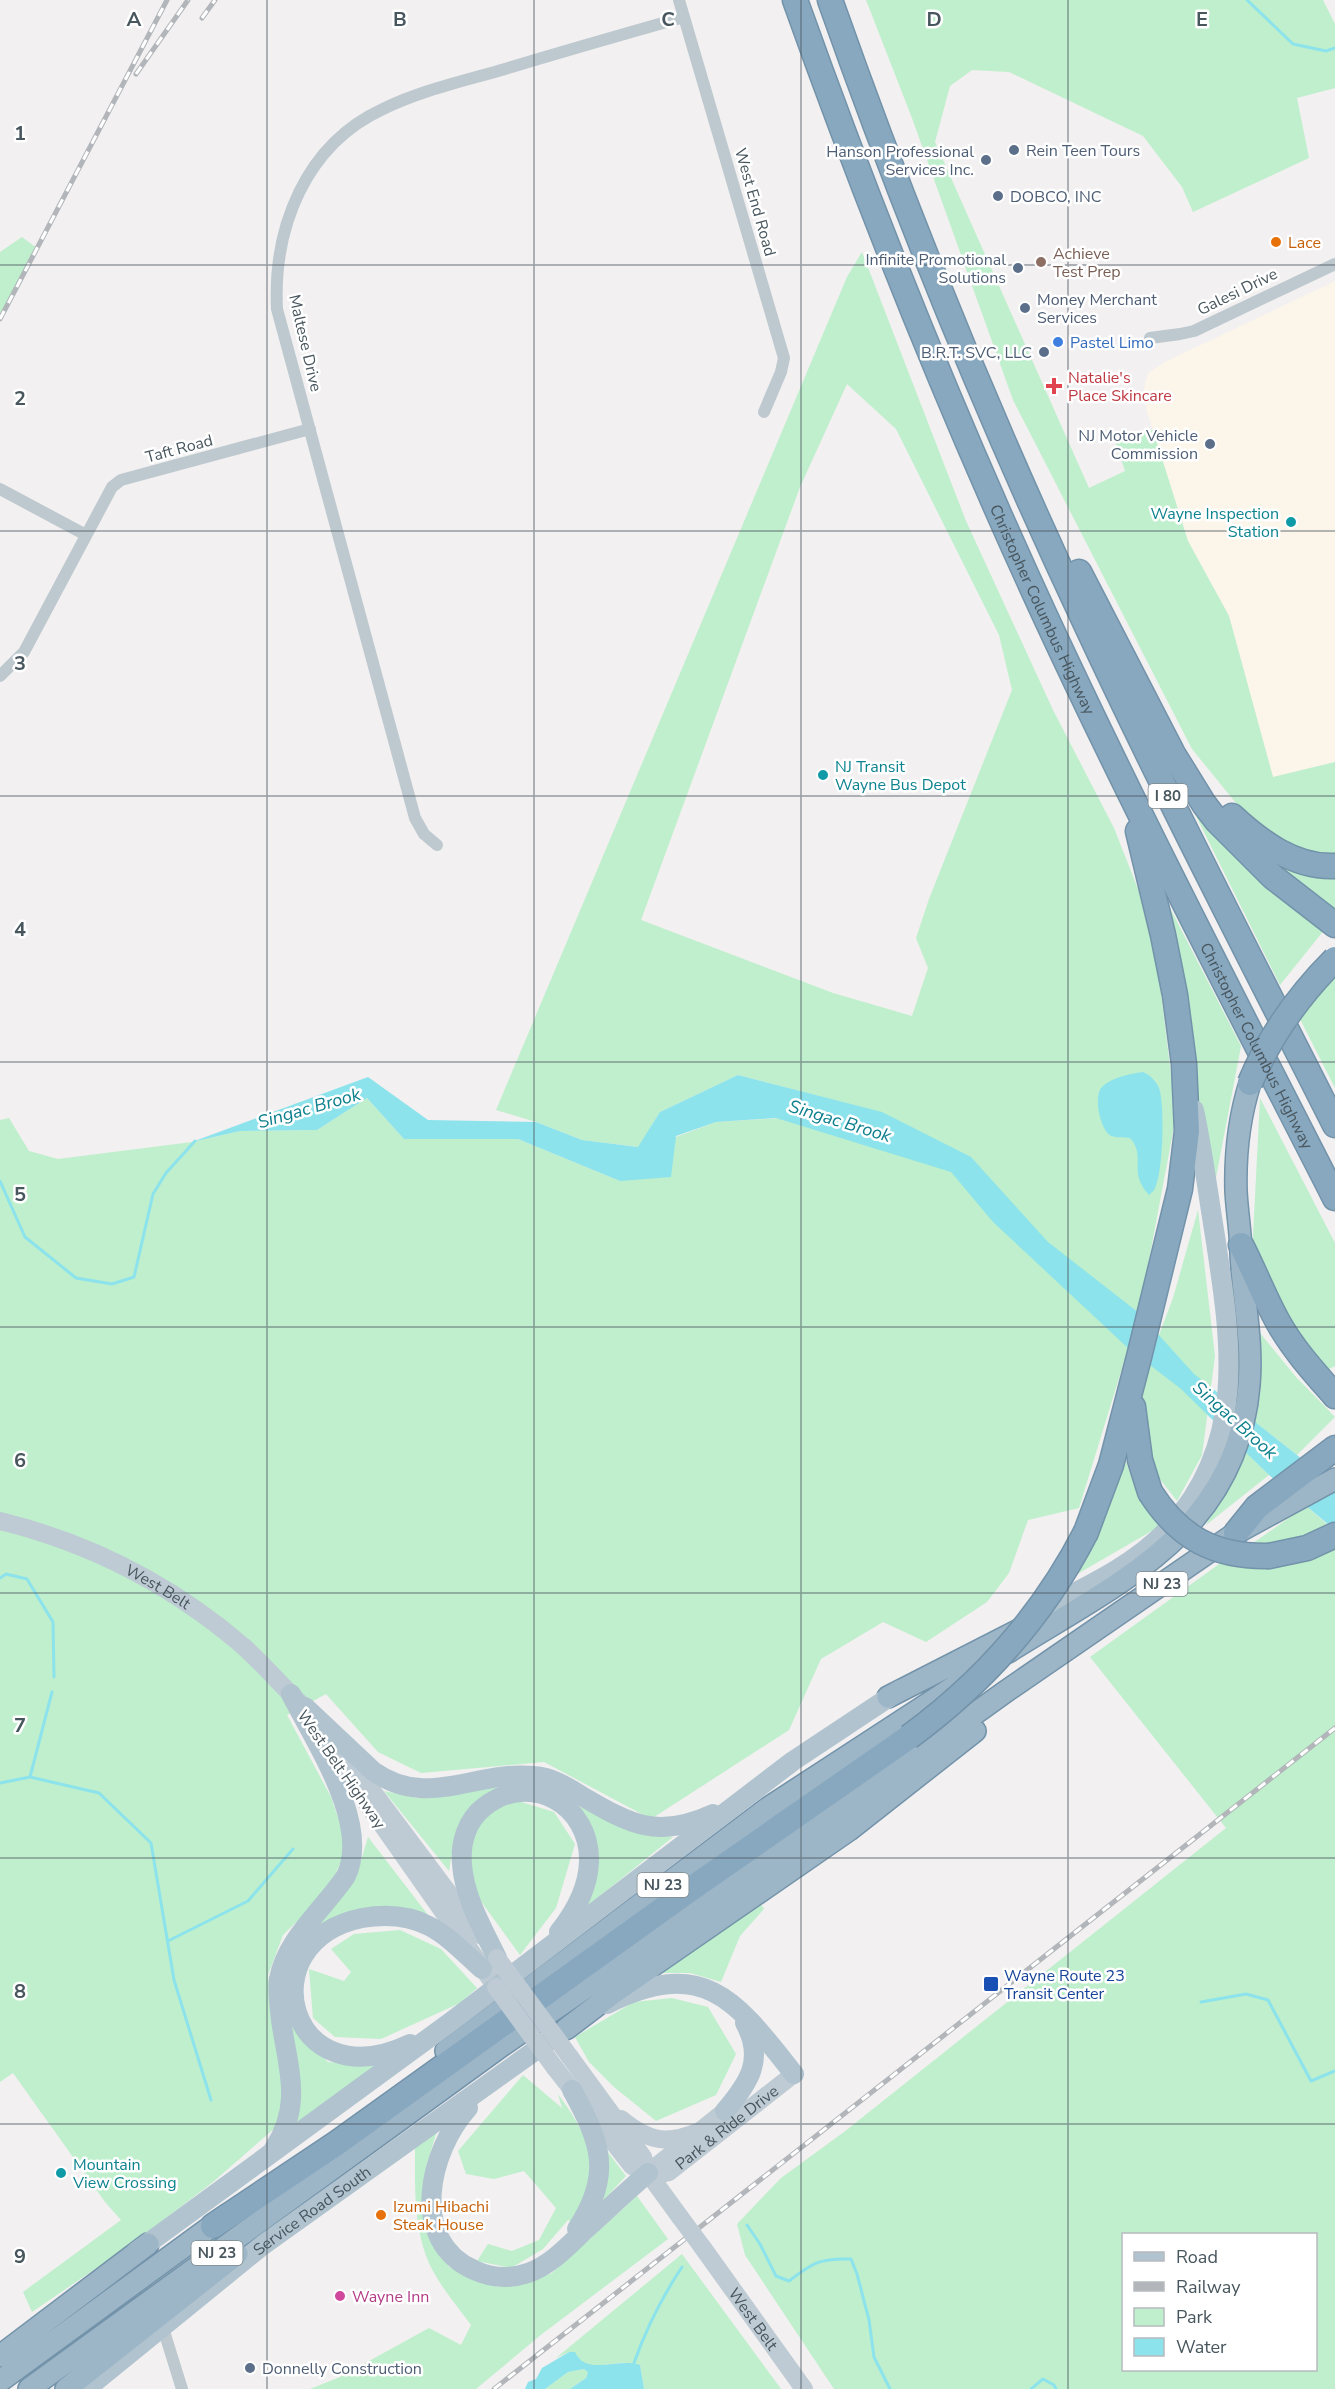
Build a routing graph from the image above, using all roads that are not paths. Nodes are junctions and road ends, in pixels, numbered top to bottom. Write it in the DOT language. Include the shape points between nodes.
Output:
graph roads {
  1 [pos="679,0"];
  2 [pos="795,0"];
  3 [pos="831,0"];
  4 [pos="684,17"];
  5 [pos="1335,264"];
  6 [pos="1149,338"];
  7 [pos="765,412"];
  8 [pos="310,429"];
  9 [pos="1014,462"];
  10 [pos="0,489"];
  11 [pos="86,535"];
  12 [pos="0,676"];
  13 [pos="1145,701"];
  14 [pos="1124,780"];
  15 [pos="437,845"];
  16 [pos="1335,866"];
  17 [pos="1335,925"];
  18 [pos="1335,959"];
  19 [pos="1184,1064"];
  20 [pos="1250,1083"];
  21 [pos="1335,1125"];
  22 [pos="1335,1198"];
  23 [pos="1241,1245"];
  24 [pos="1132,1384"];
  25 [pos="1335,1396"];
  26 [pos="1228,1440"];
  27 [pos="1328,1453"];
  28 [pos="1334,1480"];
  29 [pos="1282,1499"];
  30 [pos="0,1521"];
  31 [pos="1236,1533"];
  32 [pos="1334,1535"];
  33 [pos="1134,1573"];
  34 [pos="1088,1634"];
  35 [pos="888,1697"];
  36 [pos="298,1701"];
  37 [pos="764,1783"];
  38 [pos="490,1963"];
  39 [pos="527,1964"];
  40 [pos="722,1996"];
  41 [pos="452,2021"];
  42 [pos="566,2029"];
  43 [pos="504,2073"];
  44 [pos="794,2074"];
  45 [pos="572,2090"];
  46 [pos="605,2103"];
  47 [pos="725,2111"];
  48 [pos="404,2115"];
  49 [pos="700,2131"];
  50 [pos="267,2157"];
  51 [pos="648,2173"];
  52 [pos="213,2226"];
  53 [pos="148,2244"];
  54 [pos="703,2248"];
  55 [pos="553,2259"];
  56 [pos="163,2328"];
  57 [pos="0,2344"];
  58 [pos="0,2356"];
  59 [pos="0,2381"];
  60 [pos="29,2389"];
  61 [pos="66,2389"];
  62 [pos="86,2389"];
  63 [pos="182,2389"];
  64 [pos="804,2389"];
  1 -- 4 [label="street, West End Road"];
  2 -- 14 [label="highway, Christopher Columbus Highway / I 80" via="938,371 1042,610"];
  3 -- 9 [label="highway, Christopher Columbus Highway / I 80" via="923,246"];
  4 -- 7 [label="street, West End Road" via="783,350 782,372"];
  4 -- 8 [label="street, Maltese Drive" via="403,100 347,132 320,159 288,216 276,286 277,309"];
  5 -- 6 [label="street, Galesi Drive" via="1194,331"];
  8 -- 11 [label="street, Taft Road" via="121,480 104,499"];
  8 -- 15 [label="street, Maltese Drive" via="415,818 424,834"];
  9 -- 13 [label="highway" via="1033,482"];
  9 -- 21 [label="highway, Christopher Columbus Highway / I 80" via="1133,724"];
  10 -- 11 [label="street"];
  11 -- 12 [label="street, Taft Road" via="24,652"];
  13 -- 16 [label="highway" via="1202,782 1241,824 1284,854 1312,865"];
  13 -- 17 [label="highway" via="1183,772 1217,821 1273,877"];
  14 -- 19 [label="highway" via="1164,935"];
  14 -- 22 [label="highway, Christopher Columbus Highway / I 80"];
  18 -- 20 [label="highway, bridge" via="1284,1018"];
  19 -- 24 [label="highway" via="1188,1104 1185,1162"];
  19 -- 26 [label="main road" via="1227,1311"];
  20 -- 23 [label="highway, NJ 23" via="1240,1119 1238,1148 1236,1191"];
  23 -- 25 [label="highway" via="1287,1337"];
  23 -- 26 [label="highway, NJ 23" via="1249,1348 1246,1411"];
  24 -- 32 [label="highway, bridge" via="1137,1445 1150,1492 1171,1519 1198,1541 1233,1554 1269,1556 1307,1548"];
  24 -- 52 [label="highway, bridge" via="1111,1465 1086,1532 1048,1598 1004,1653 949,1707 338,2143"];
  26 -- 33 [label="highway, NJ 23" via="1223,1476 1196,1518"];
  26 -- 35 [label="main road" via="1191,1500 1141,1552 1093,1583 948,1660"];
  27 -- 29 [label="highway"];
  28 -- 29 [label="highway"];
  29 -- 31 [label="highway" via="1257,1507"];
  30 -- 36 [label="main road, West Belt" via="72,1543 151,1581 224,1630"];
  31 -- 34 [label="highway, NJ 23"];
  33 -- 35 [label="highway"];
  33 -- 52 [label="highway, NJ 23" via="759,1814"];
  34 -- 42 [label="highway" via="1016,1698 877,1809"];
  34 -- 48 [label="highway, NJ 23"];
  35 -- 37 [label="main road"];
  36 -- 37 [label="main road" via="373,1771 395,1784 412,1788 429,1789 512,1776 544,1777 633,1824 663,1827 706,1817"];
  36 -- 38 [label="main road, West Belt Highway" via="329,1733"];
  36 -- 50 [label="main road" via="343,1801 353,1852 346,1876 290,1949 281,1970 279,2003 292,2100 286,2126"];
  37 -- 39 [label="main road"];
  38 -- 39 [label="main road" via="464,1879 464,1839 474,1817 489,1803 514,1792 539,1793 558,1800 574,1815 586,1838 589,1862 584,1889 573,1913"];
  38 -- 41 [label="main road" via="431,1927 405,1918 381,1916 345,1923 326,1934 309,1949 295,1974 294,2002 301,2022 315,2041 335,2053 357,2057 381,2055"];
  38 -- 45 [label="main road, West Belt Highway, bridge"];
  38 -- 46 [label="main road, West Belt Highway, bridge"];
  39 -- 41 [label="main road"];
  40 -- 42 [label="main road" via="681,1983 654,1987 614,2001"];
  40 -- 44 [label="main road" via="755,2026"];
  40 -- 47 [label="main road" via="746,2024 755,2055 748,2079"];
  41 -- 50 [label="main road"];
  42 -- 43 [label="main road"];
  43 -- 55 [label="main road" via="463,2114 444,2140 434,2171 434,2220 445,2247 461,2262 492,2276 517,2276"];
  43 -- 56 [label="main road, Service Road South" via="263,2246"];
  44 -- 51 [label="main road, Park & Ride Drive" via="669,2172"];
  45 -- 51 [label="main road, West Belt Highway" via="632,2166"];
  45 -- 55 [label="main road" via="597,2141 599,2175 582,2222"];
  46 -- 49 [label="main road" via="648,2137 669,2140"];
  46 -- 51 [label="main road, West Belt Highway" via="643,2157"];
  47 -- 49 [label="main road, Park & Ride Drive"];
  48 -- 60 [label="highway, NJ 23"];
  48 -- 61 [label="highway" via="314,2194"];
  49 -- 51 [label="main road, Park & Ride Drive"];
  50 -- 53 [label="main road"];
  51 -- 54 [label="main road, West Belt Highway, bridge"];
  51 -- 55 [label="main road"];
  52 -- 59 [label="highway, NJ 23"];
  53 -- 57 [label="main road"];
  53 -- 58 [label="highway"];
  54 -- 64 [label="main road, West Belt"];
  56 -- 62 [label="main road, Service Road South"];
  56 -- 63 [label="street"];
}
